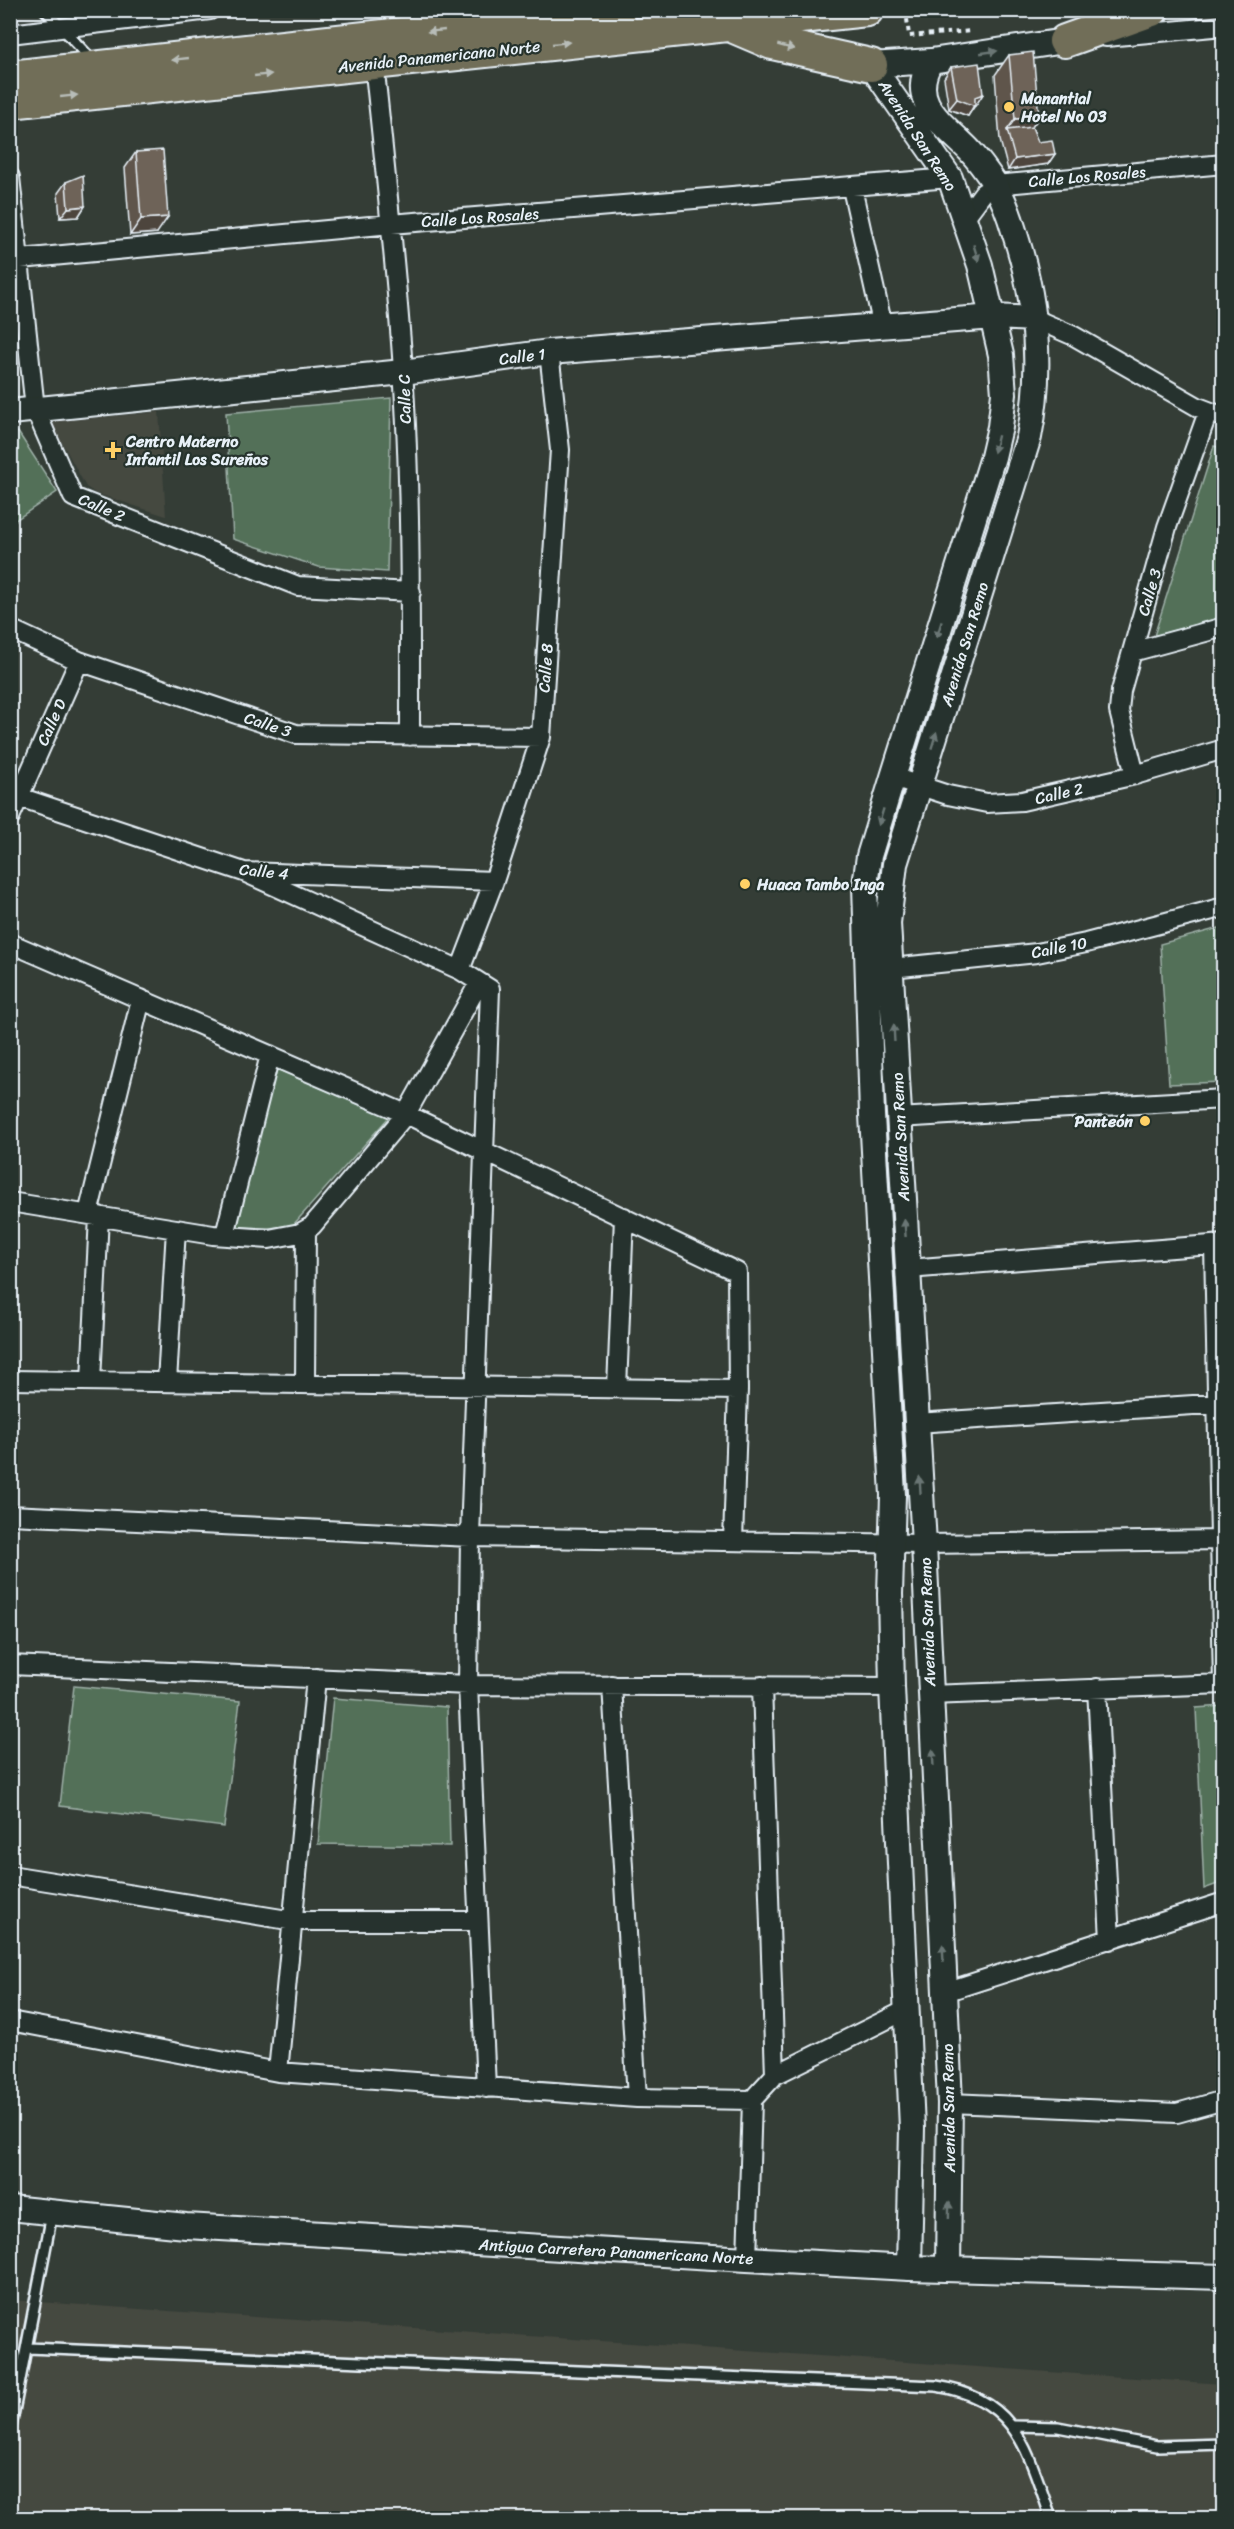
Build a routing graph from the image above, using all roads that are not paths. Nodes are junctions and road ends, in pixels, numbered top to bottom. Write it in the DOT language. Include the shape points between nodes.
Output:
graph roads {
  1 [pos="45,10"];
  2 [pos="210,10"];
  3 [pos="620,10"];
  4 [pos="867,10"];
  5 [pos="1152,10"];
  6 [pos="731,26"];
  7 [pos="1224,26"];
  8 [pos="60,27"];
  9 [pos="10,34"];
  10 [pos="1065,41"];
  11 [pos="931,61"];
  12 [pos="374,63"];
  13 [pos="871,65"];
  14 [pos="99,67"];
  15 [pos="10,77"];
  16 [pos="10,102"];
  17 [pos="1224,164"];
  18 [pos="10,177"];
  19 [pos="950,178"];
  20 [pos="995,185"];
  21 [pos="852,188"];
  22 [pos="965,217"];
  23 [pos="391,224"];
  24 [pos="15,259"];
  25 [pos="994,317"];
  26 [pos="1035,319"];
  27 [pos="883,327"];
  28 [pos="549,352"];
  29 [pos="403,372"];
  30 [pos="35,409"];
  31 [pos="10,412"];
  32 [pos="1216,414"];
  33 [pos="411,592"];
  34 [pos="1224,627"];
  35 [pos="10,629"];
  36 [pos="1132,652"];
  37 [pos="79,661"];
  38 [pos="410,736"];
  39 [pos="541,737"];
  40 [pos="1224,749"];
  41 [pos="1136,775"];
  42 [pos="893,777"];
  43 [pos="920,785"];
  44 [pos="14,796"];
  45 [pos="10,817"];
  46 [pos="244,872"];
  47 [pos="494,881"];
  48 [pos="1224,907"];
  49 [pos="10,943"];
  50 [pos="891,968"];
  51 [pos="460,970"];
  52 [pos="479,983"];
  53 [pos="141,999"];
  54 [pos="270,1055"];
  55 [pos="1224,1099"];
  56 [pos="406,1114"];
  57 [pos="898,1118"];
  58 [pos="484,1150"];
  59 [pos="10,1202"];
  60 [pos="94,1215"];
  61 [pos="624,1217"];
  62 [pos="176,1229"];
  63 [pos="306,1230"];
  64 [pos="225,1236"];
  65 [pos="1219,1245"];
  66 [pos="908,1269"];
  67 [pos="10,1380"];
  68 [pos="91,1381"];
  69 [pos="167,1382"];
  70 [pos="305,1384"];
  71 [pos="476,1386"];
  72 [pos="617,1388"];
  73 [pos="738,1390"];
  74 [pos="1220,1403"];
  75 [pos="916,1423"];
  76 [pos="10,1515"];
  77 [pos="470,1537"];
  78 [pos="1222,1540"];
  79 [pos="733,1541"];
  80 [pos="894,1544"];
  81 [pos="924,1544"];
  82 [pos="10,1665"];
  83 [pos="316,1678"];
  84 [pos="1223,1684"];
  85 [pos="468,1685"];
  86 [pos="612,1685"];
  87 [pos="762,1686"];
  88 [pos="892,1687"];
  89 [pos="1097,1689"];
  90 [pos="929,1695"];
  91 [pos="10,1875"];
  92 [pos="1224,1902"];
  93 [pos="294,1921"];
  94 [pos="478,1921"];
  95 [pos="1110,1940"];
  96 [pos="945,1992"];
  97 [pos="908,2008"];
  98 [pos="10,2020"];
  99 [pos="278,2072"];
  100 [pos="774,2075"];
  101 [pos="486,2088"];
  102 [pos="637,2098"];
  103 [pos="752,2100"];
  104 [pos="1224,2100"];
  105 [pos="950,2103"];
  106 [pos="10,2208"];
  107 [pos="52,2214"];
  108 [pos="747,2259"];
  109 [pos="909,2268"];
  110 [pos="948,2269"];
  111 [pos="1224,2277"];
  112 [pos="28,2348"];
  113 [pos="1014,2426"];
  114 [pos="10,2432"];
  115 [pos="1224,2444"];
  116 [pos="1051,2518"];
  1 -- 8 [label="lane"];
  2 -- 8 [label="street"];
  3 -- 14 [label="highway, Avenida Panamericana Norte, one-way"];
  4 -- 6 [label="highway, Avenida Panamericana Norte"];
  5 -- 10 [label="highway"];
  12 -- 6 [label="highway, Avenida Panamericana Norte, one-way"];
  6 -- 13 [label="highway, one-way" via="772,43"];
  7 -- 10 [label="street"];
  8 -- 9 [label="street"];
  8 -- 14 [label="lane"];
  11 -- 10 [label="main road, one-way"];
  11 -- 13 [label="main road"];
  11 -- 20 [label="main road, Avenida San Remo" via="922,83 924,97 939,122 969,150"];
  16 -- 12 [label="highway, Avenida Panamericana Norte, one-way"];
  12 -- 23 [label="street, Calle C"];
  13 -- 19 [label="main road, Avenida San Remo"];
  14 -- 15 [label="highway, Avenida Panamericana Norte"];
  17 -- 20 [label="street, Calle Los Rosales"];
  18 -- 24 [label="street, Calle 2"];
  19 -- 21 [label="street, Calle Los Rosales"];
  19 -- 22 [label="main road, Avenida San Remo"];
  20 -- 22 [label="street" via="983,193"];
  20 -- 26 [label="main road, Avenida San Remo" via="1022,256"];
  21 -- 23 [label="street, Calle Los Rosales"];
  21 -- 27 [label="street"];
  22 -- 25 [label="main road, Avenida San Remo, one-way"];
  23 -- 24 [label="street, Calle Los Rosales"];
  23 -- 29 [label="street, Calle C"];
  24 -- 30 [label="street, Calle 2"];
  25 -- 26 [label="main road, Calle 1"];
  25 -- 27 [label="main road, Calle 1"];
  25 -- 42 [label="main road, Avenida San Remo, one-way" via="1002,355 1004,394 1000,427"];
  26 -- 32 [label="street" via="1105,352"];
  43 -- 26 [label="main road, Avenida San Remo, one-way" via="1029,437 1038,360"];
  27 -- 28 [label="main road, Calle 1"];
  28 -- 29 [label="main road, Calle 1"];
  28 -- 39 [label="street, Calle 8" via="560,450"];
  29 -- 30 [label="main road, Calle 1"];
  29 -- 33 [label="street, Calle C"];
  30 -- 31 [label="main road, Calle 1"];
  30 -- 33 [label="street, Calle 2" via="74,497 298,586"];
  32 -- 36 [label="street, Calle 3" via="1167,527"];
  33 -- 38 [label="street, Calle C"];
  34 -- 36 [label="street"];
  35 -- 37 [label="street, Calle 3"];
  36 -- 41 [label="street, Calle 3" via="1120,691 1119,711"];
  37 -- 38 [label="street, Calle 3" via="296,734"];
  37 -- 44 [label="street, Calle D"];
  38 -- 39 [label="street, Calle 3"];
  39 -- 47 [label="street, Calle 8"];
  40 -- 41 [label="street, Calle 2"];
  41 -- 43 [label="street, Calle 2" via="1022,801 987,803"];
  42 -- 43 [label="street, Calle 2"];
  42 -- 80 [label="main road, Avenida San Remo, one-way" via="869,856 866,922"];
  43 -- 50 [label="main road, Avenida San Remo" via="892,881 888,923"];
  44 -- 45 [label="street, Calle D"];
  44 -- 46 [label="street, Calle 4"];
  46 -- 47 [label="street, Calle 4"];
  46 -- 51 [label="street"];
  47 -- 51 [label="street, Calle 8"];
  48 -- 50 [label="street, Calle 10" via="1037,953"];
  49 -- 53 [label="street"];
  57 -- 50 [label="main road, Avenida San Remo, one-way"];
  51 -- 52 [label="street"];
  52 -- 56 [label="street"];
  52 -- 58 [label="street" via="490,989"];
  53 -- 54 [label="street"];
  53 -- 60 [label="street"];
  54 -- 56 [label="street"];
  54 -- 64 [label="street"];
  55 -- 57 [label="street"];
  56 -- 58 [label="street"];
  56 -- 63 [label="street"];
  66 -- 57 [label="main road, Avenida San Remo, one-way"];
  58 -- 61 [label="street"];
  58 -- 71 [label="street"];
  59 -- 60 [label="street"];
  60 -- 62 [label="street"];
  60 -- 68 [label="street"];
  61 -- 72 [label="street"];
  61 -- 73 [label="street" via="738,1272"];
  62 -- 64 [label="street"];
  62 -- 69 [label="street"];
  63 -- 64 [label="street" via="269,1239"];
  63 -- 70 [label="street"];
  65 -- 66 [label="street"];
  65 -- 74 [label="street"];
  66 -- 75 [label="main road, Avenida San Remo"];
  67 -- 68 [label="street"];
  68 -- 69 [label="street"];
  69 -- 70 [label="street"];
  70 -- 71 [label="street"];
  71 -- 72 [label="street"];
  71 -- 77 [label="street"];
  72 -- 73 [label="street"];
  73 -- 79 [label="street"];
  74 -- 75 [label="street"];
  74 -- 78 [label="street"];
  81 -- 75 [label="main road, Avenida San Remo, one-way"];
  76 -- 77 [label="street"];
  77 -- 79 [label="street"];
  77 -- 85 [label="street"];
  78 -- 81 [label="street"];
  78 -- 84 [label="street"];
  79 -- 80 [label="street"];
  80 -- 81 [label="street"];
  80 -- 88 [label="main road, Avenida San Remo"];
  81 -- 90 [label="main road, Avenida San Remo"];
  82 -- 83 [label="street"];
  83 -- 85 [label="street"];
  83 -- 93 [label="street"];
  84 -- 89 [label="street"];
  85 -- 86 [label="street"];
  85 -- 94 [label="street"];
  86 -- 87 [label="street"];
  86 -- 102 [label="street"];
  87 -- 88 [label="street"];
  87 -- 100 [label="street"];
  88 -- 97 [label="main road, Avenida San Remo"];
  89 -- 90 [label="street"];
  89 -- 95 [label="street"];
  96 -- 90 [label="main road, Avenida San Remo, one-way"];
  91 -- 93 [label="street"];
  92 -- 95 [label="street"];
  93 -- 94 [label="street"];
  93 -- 99 [label="street"];
  94 -- 101 [label="street"];
  95 -- 96 [label="street"];
  96 -- 105 [label="main road, Avenida San Remo"];
  97 -- 100 [label="street"];
  97 -- 109 [label="main road, Avenida San Remo" via="912,2128"];
  98 -- 99 [label="street"];
  99 -- 101 [label="street"];
  100 -- 103 [label="street"];
  101 -- 102 [label="street"];
  102 -- 103 [label="street"];
  103 -- 108 [label="street"];
  104 -- 105 [label="street" via="1177,2113"];
  110 -- 105 [label="main road, Avenida San Remo, one-way"];
  106 -- 107 [label="main road, Antigua Carretera Panamericana Norte"];
  107 -- 108 [label="main road, Antigua Carretera Panamericana Norte" via="186,2226"];
  107 -- 112 [label="lane"];
  108 -- 109 [label="main road, Antigua Carretera Panamericana Norte"];
  109 -- 110 [label="main road, Antigua Carretera Panamericana Norte"];
  110 -- 111 [label="main road, Antigua Carretera Panamericana Norte"];
  112 -- 113 [label="lane" via="936,2386 956,2389 990,2404"];
  112 -- 114 [label="lane"];
  113 -- 115 [label="lane" via="1058,2427 1156,2446"];
  113 -- 116 [label="lane"];
}
